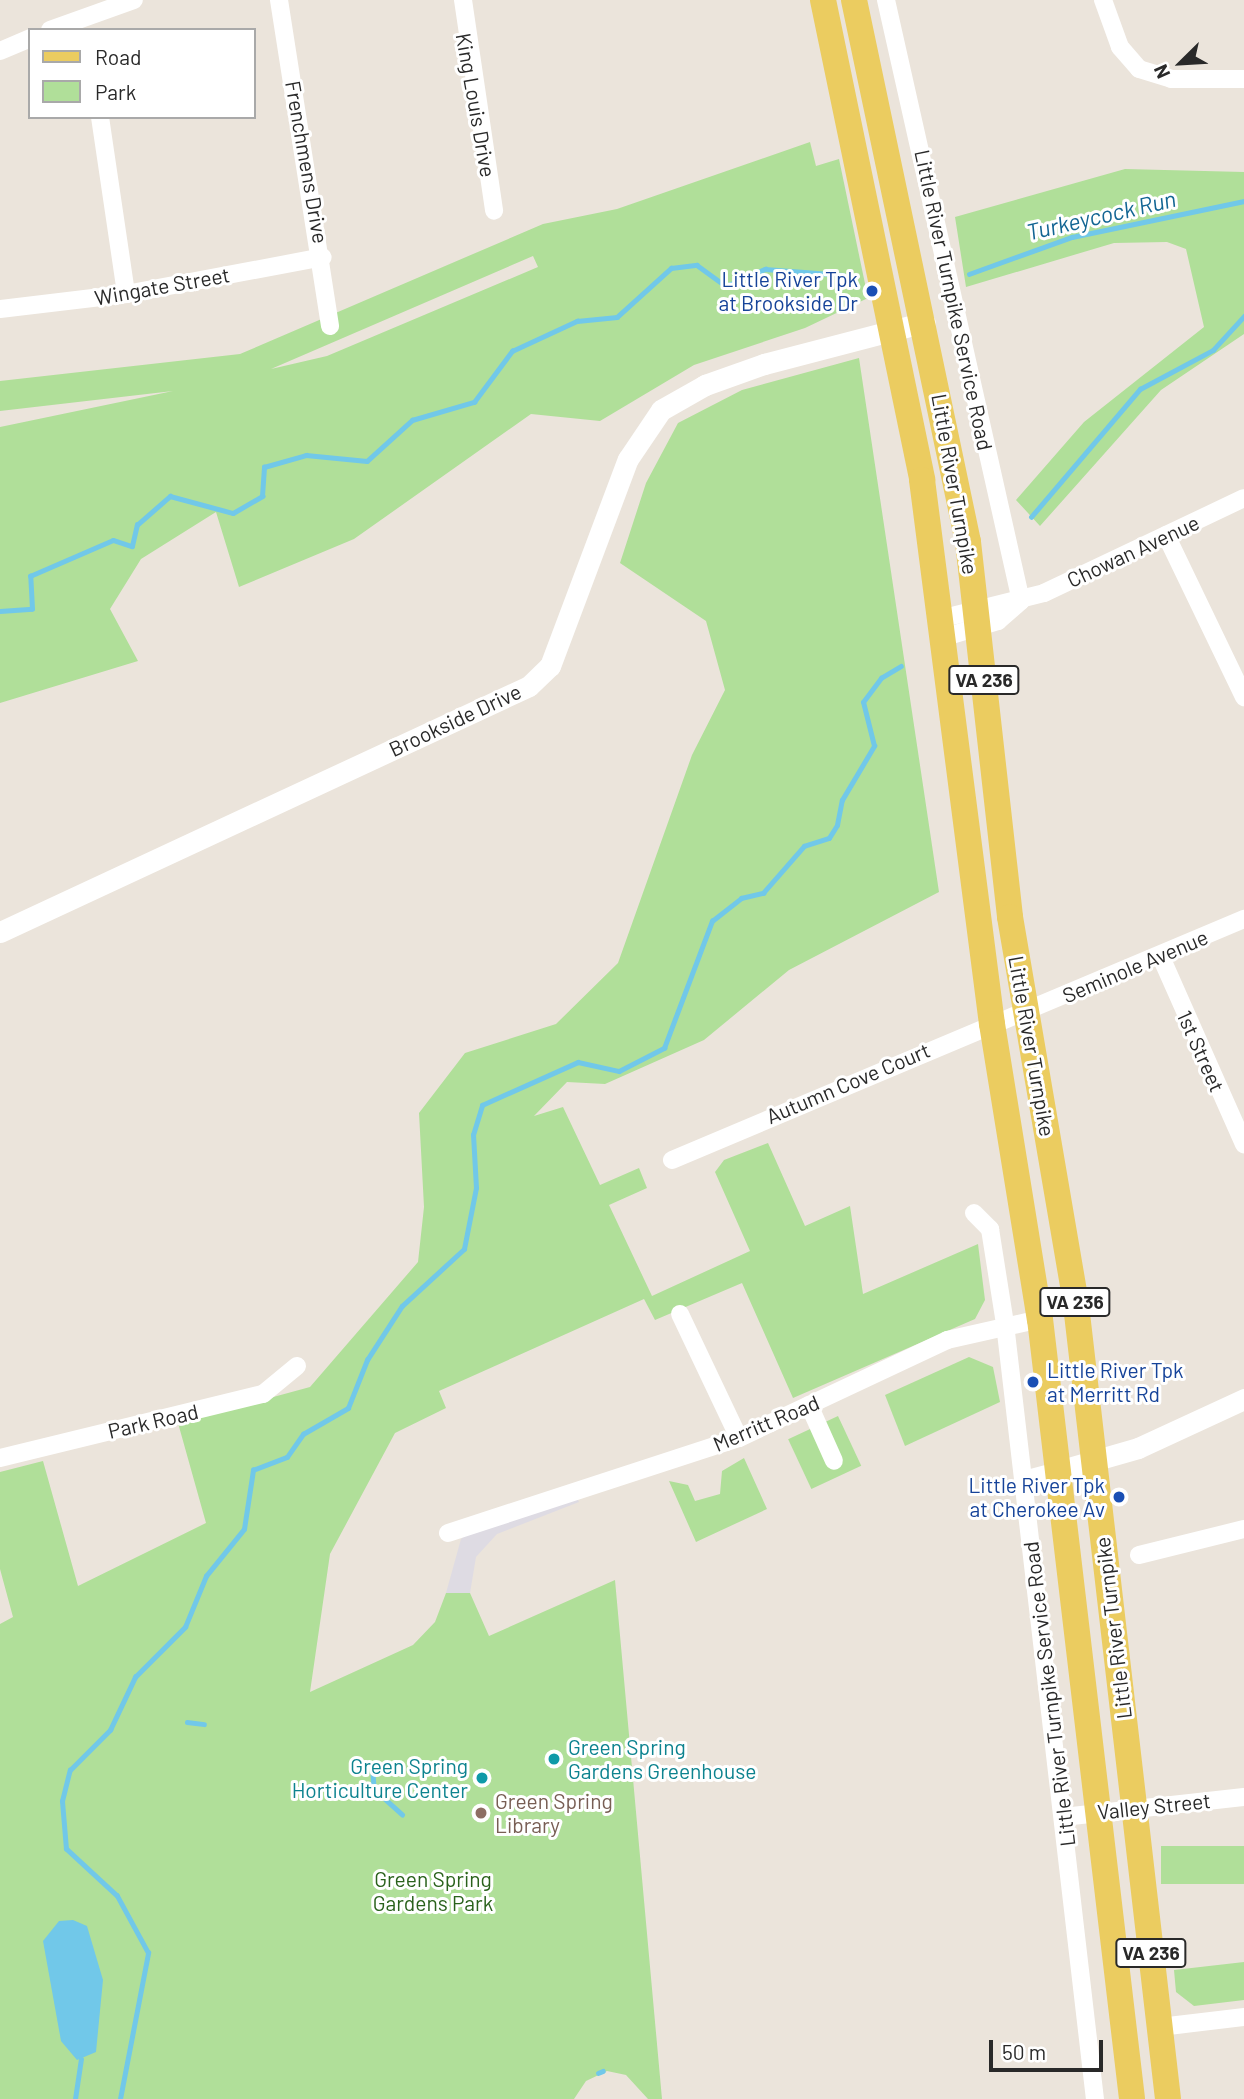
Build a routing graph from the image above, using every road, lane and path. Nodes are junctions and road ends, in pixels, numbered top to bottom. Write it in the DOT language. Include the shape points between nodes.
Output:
graph roads {
  1 [pos="134,0"];
  2 [pos="279,0"];
  3 [pos="463,0"];
  4 [pos="823,0"];
  5 [pos="854,0"];
  6 [pos="886,0"];
  7 [pos="1103,0"];
  8 [pos="86,23"];
  9 [pos="60,28"];
  10 [pos="28,39"];
  11 [pos="0,51"];
  12 [pos="1244,79"];
  13 [pos="100,119"];
  14 [pos="494,211"];
  15 [pos="323,257"];
  16 [pos="126,294"];
  17 [pos="0,309"];
  18 [pos="925,321"];
  19 [pos="330,326"];
  20 [pos="895,328"];
  21 [pos="1244,498"];
  22 [pos="1166,535"];
  23 [pos="1021,601"];
  24 [pos="978,618"];
  25 [pos="941,629"];
  26 [pos="1244,696"];
  27 [pos="1244,919"];
  28 [pos="0,932"];
  29 [pos="1161,957"];
  30 [pos="1026,1011"];
  31 [pos="992,1024"];
  32 [pos="1244,1144"];
  33 [pos="672,1160"];
  34 [pos="974,1213"];
  35 [pos="680,1314"];
  36 [pos="1040,1319"];
  37 [pos="1005,1324"];
  38 [pos="297,1366"];
  39 [pos="1244,1399"];
  40 [pos="809,1405"];
  41 [pos="739,1438"];
  42 [pos="0,1458"];
  43 [pos="834,1461"];
  44 [pos="1094,1464"];
  45 [pos="1058,1471"];
  46 [pos="1024,1480"];
  47 [pos="1244,1529"];
  48 [pos="448,1533"];
  49 [pos="1139,1555"];
  50 [pos="1244,1797"];
  51 [pos="1134,1808"];
  52 [pos="1098,1812"];
  53 [pos="1063,1816"];
  54 [pos="1244,2017"];
  55 [pos="1160,2027"];
  56 [pos="1096,2099"];
  57 [pos="1132,2099"];
  58 [pos="1168,2099"];
  1 -- 8 [label="street"];
  2 -- 15 [label="street, Frenchmens Drive"];
  3 -- 14 [label="street, King Louis Drive"];
  4 -- 20 [label="main road, Little River Turnpike / VA 236"];
  5 -- 18 [label="main road, Little River Turnpike / VA 236"];
  6 -- 23 [label="street, Little River Turnpike Service Road"];
  7 -- 12 [label="street" via="1120,47 1139,69 1171,79"];
  8 -- 9 [label="street"];
  10 -- 11 [label="street"];
  13 -- 16 [label="street"];
  15 -- 16 [label="street, Wingate Street"];
  15 -- 19 [label="street, Frenchmens Drive"];
  16 -- 17 [label="street, Wingate Street"];
  18 -- 20 [label="street, Brookside Drive"];
  18 -- 24 [label="main road, Little River Turnpike / VA 236"];
  20 -- 25 [label="main road, Little River Turnpike / VA 236"];
  20 -- 28 [label="street, Brookside Drive" via="764,364 705,385 661,410 628,459 550,666 529,686"];
  21 -- 22 [label="street, Chowan Avenue"];
  22 -- 23 [label="street, Chowan Avenue"];
  22 -- 26 [label="street"];
  23 -- 24 [label="street, Chowan Avenue" via="998,621"];
  24 -- 25 [label="street, Chowan Avenue"];
  24 -- 30 [label="main road, Little River Turnpike / VA 236"];
  25 -- 31 [label="main road, Little River Turnpike / VA 236"];
  27 -- 29 [label="street, Seminole Avenue"];
  29 -- 30 [label="street, Seminole Avenue"];
  29 -- 32 [label="street, 1st Street"];
  30 -- 31 [label="street, Autumn Cove Court"];
  30 -- 44 [label="main road, Little River Turnpike / VA 236" via="1076,1305"];
  31 -- 33 [label="street, Autumn Cove Court"];
  31 -- 36 [label="main road, Little River Turnpike / VA 236"];
  34 -- 37 [label="street, Little River Turnpike Service Road" via="990,1229"];
  35 -- 41 [label="street"];
  36 -- 37 [label="street, Merritt Road"];
  36 -- 45 [label="main road, Little River Turnpike / VA 236"];
  37 -- 40 [label="street, Merritt Road" via="947,1340"];
  37 -- 46 [label="street, Little River Turnpike Service Road"];
  38 -- 42 [label="street, Park Road" via="263,1394"];
  39 -- 44 [label="street"];
  40 -- 41 [label="street, Merritt Road"];
  40 -- 43 [label="street"];
  41 -- 48 [label="street, Merritt Road"];
  44 -- 45 [label="street"];
  44 -- 51 [label="main road, Little River Turnpike / VA 236"];
  45 -- 46 [label="street"];
  45 -- 52 [label="main road, Little River Turnpike / VA 236"];
  46 -- 53 [label="street, Little River Turnpike Service Road"];
  47 -- 49 [label="street"];
  50 -- 51 [label="street, Valley Street"];
  51 -- 52 [label="street, Valley Street"];
  51 -- 55 [label="main road, Little River Turnpike / VA 236"];
  52 -- 53 [label="street, Valley Street"];
  52 -- 57 [label="main road, Little River Turnpike / VA 236"];
  53 -- 56 [label="street, Little River Turnpike Service Road"];
  54 -- 55 [label="street"];
  55 -- 58 [label="main road, Little River Turnpike / VA 236"];
}
